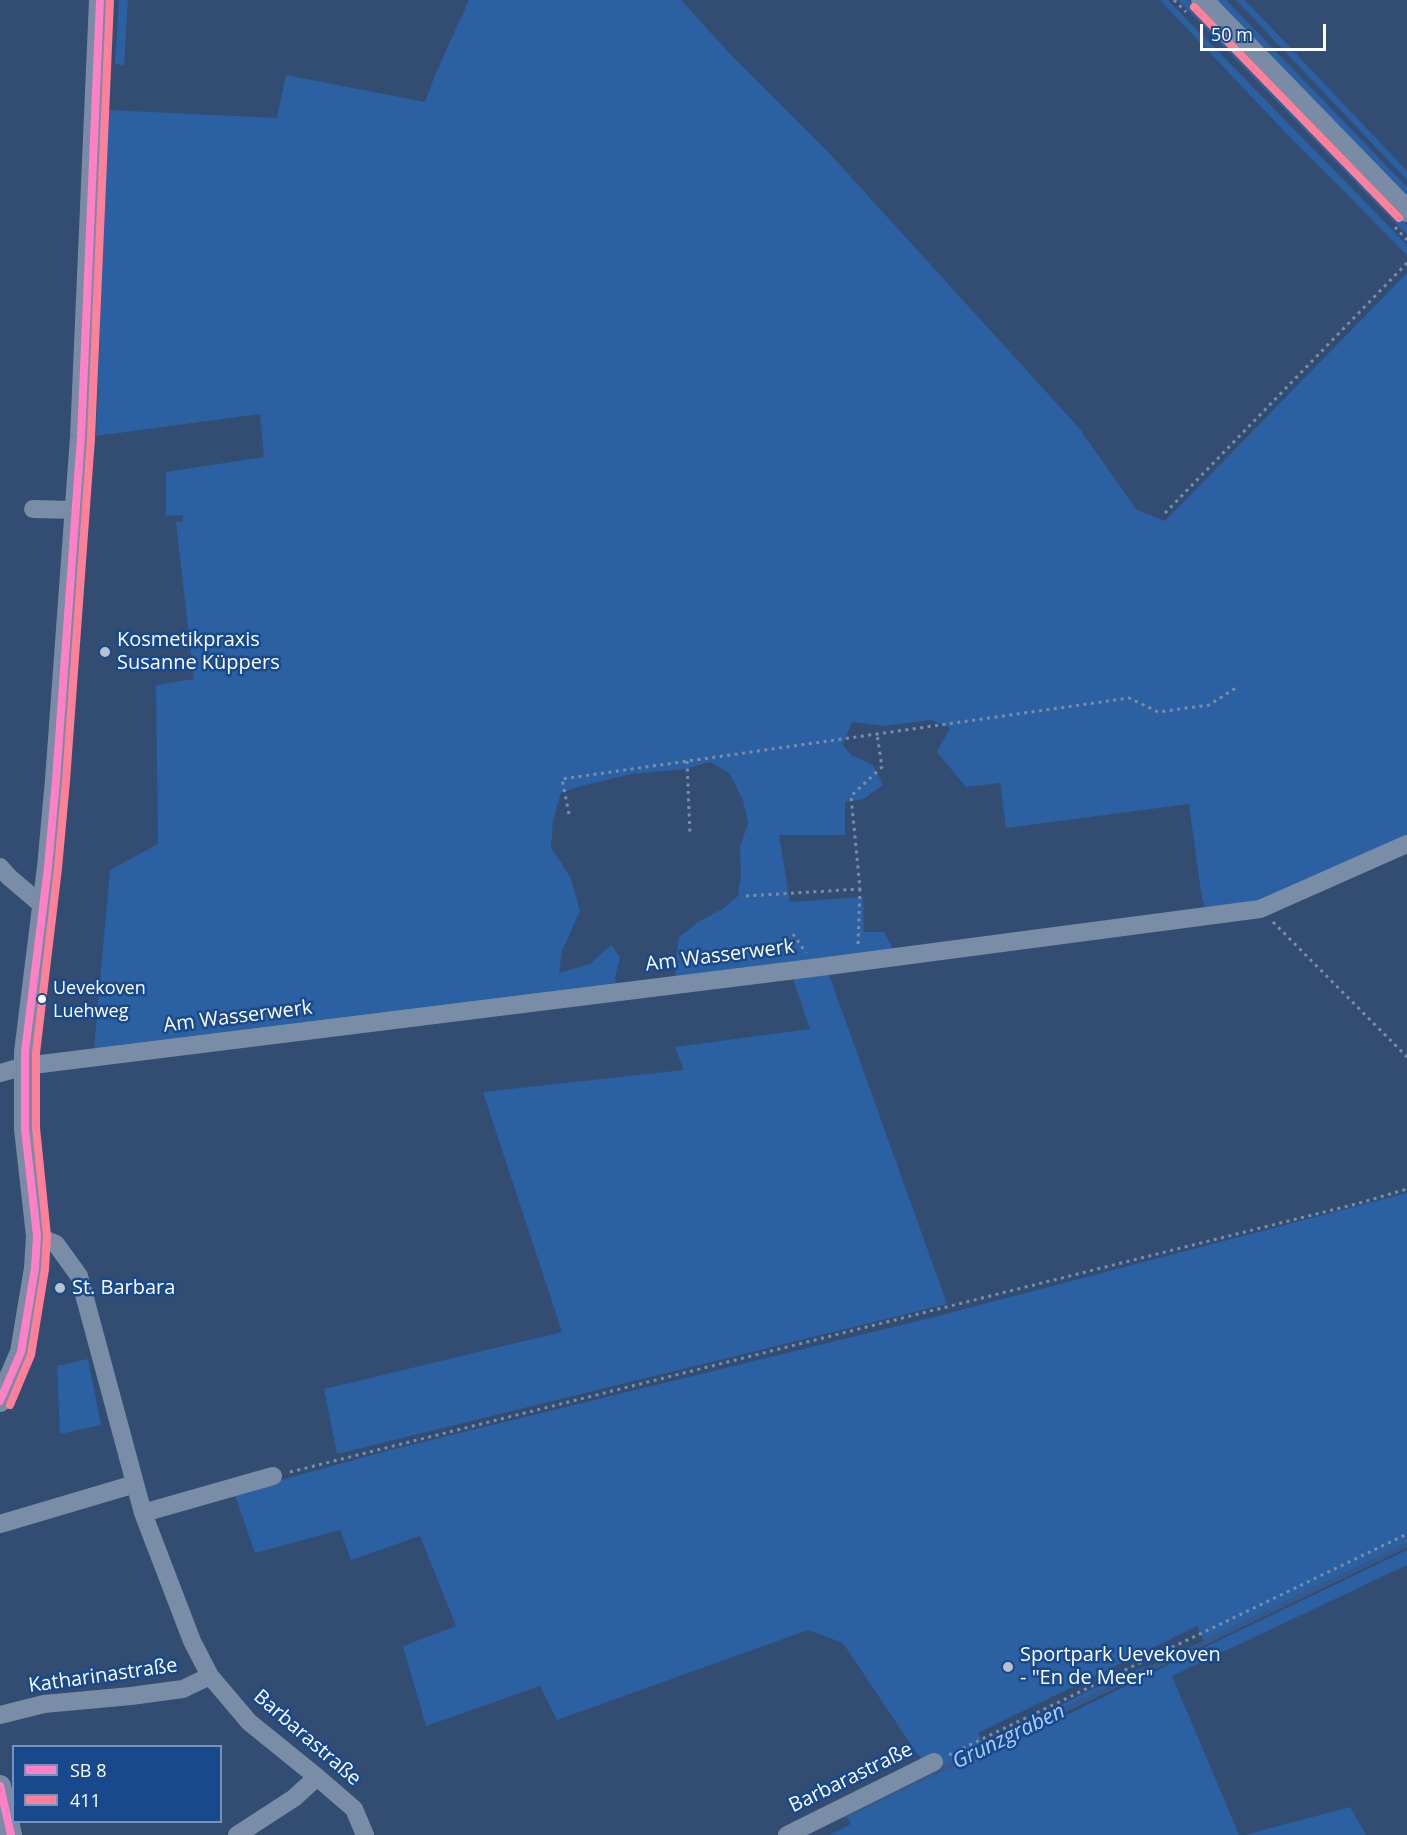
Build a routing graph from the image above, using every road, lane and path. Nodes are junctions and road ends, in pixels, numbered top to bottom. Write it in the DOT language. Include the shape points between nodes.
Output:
graph roads {
  1 [pos="100,0"];
  2 [pos="1202,0"];
  3 [pos="1407,211"];
  4 [pos="1407,263"];
  5 [pos="33,509"];
  6 [pos="75,510"];
  7 [pos="1165,513"];
  8 [pos="1239,686"];
  9 [pos="877,734"];
  10 [pos="687,761"];
  11 [pos="569,814"];
  12 [pos="690,836"];
  13 [pos="1407,844"];
  14 [pos="0,867"];
  15 [pos="860,889"];
  16 [pos="746,896"];
  17 [pos="43,906"];
  18 [pos="1260,909"];
  19 [pos="857,961"];
  20 [pos="1407,1057"];
  21 [pos="25,1066"];
  22 [pos="0,1072"];
  23 [pos="1407,1189"];
  24 [pos="37,1236"];
  25 [pos="0,1401"];
  26 [pos="273,1476"];
  27 [pos="135,1484"];
  28 [pos="143,1514"];
  29 [pos="0,1524"];
  30 [pos="1407,1534"];
  31 [pos="210,1676"];
  32 [pos="0,1716"];
  33 [pos="934,1762"];
  34 [pos="317,1777"];
  35 [pos="0,1786"];
  36 [pos="11,1835"];
  37 [pos="237,1835"];
  38 [pos="365,1835"];
  39 [pos="787,1835"];
  1 -- 6 [label="main road"];
  2 -- 3 [label="main road"];
  4 -- 7 [label="path"];
  5 -- 6 [label="street"];
  6 -- 17 [label="main road"];
  8 -- 9 [label="path" via="1209,705 1175,710 1158,712 1129,699"];
  9 -- 10 [label="path"];
  9 -- 15 [label="path" via="882,766 851,796"];
  10 -- 11 [label="path" via="562,779"];
  10 -- 12 [label="path"];
  13 -- 18 [label="street, Am Wasserwerk"];
  14 -- 17 [label="street"];
  15 -- 16 [label="path"];
  15 -- 19 [label="path"];
  17 -- 21 [label="main road"];
  18 -- 19 [label="street, Am Wasserwerk"];
  18 -- 20 [label="path"];
  19 -- 21 [label="street, Am Wasserwerk"];
  21 -- 22 [label="street, Am Wasserwerk"];
  21 -- 24 [label="main road" via="25,1129"];
  23 -- 26 [label="path"];
  24 -- 25 [label="main road" via="21,1352"];
  24 -- 27 [label="street, Barbarastraße" via="56,1244 79,1276"];
  26 -- 28 [label="street"];
  27 -- 28 [label="street, Barbarastraße"];
  27 -- 29 [label="street"];
  28 -- 31 [label="street, Barbarastraße" via="192,1641"];
  30 -- 33 [label="path"];
  31 -- 32 [label="street, Katharinastraße" via="183,1689 45,1704"];
  31 -- 34 [label="street, Barbarastraße" via="249,1722"];
  33 -- 39 [label="street, Barbarastraße"];
  34 -- 37 [label="street" via="294,1798"];
  34 -- 38 [label="street, Barbarastraße" via="354,1809"];
  35 -- 36 [label="main road"];
}
